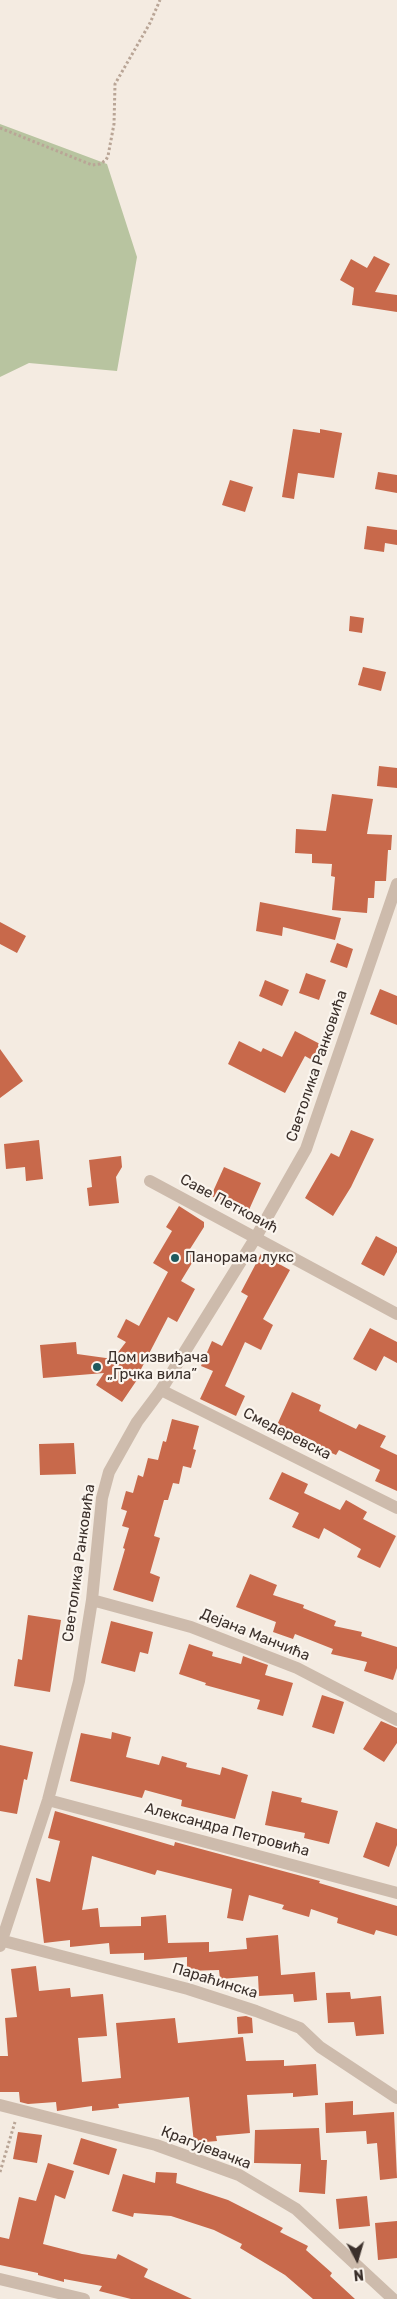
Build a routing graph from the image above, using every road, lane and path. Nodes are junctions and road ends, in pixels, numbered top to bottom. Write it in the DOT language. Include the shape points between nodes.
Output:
graph roads {
  1 [pos="160,0"];
  2 [pos="0,128"];
  3 [pos="397,884"];
  4 [pos="150,1181"];
  5 [pos="256,1236"];
  6 [pos="397,1314"];
  7 [pos="162,1390"];
  8 [pos="397,1508"];
  9 [pos="92,1600"];
  10 [pos="397,1720"];
  11 [pos="48,1800"];
  12 [pos="397,1893"];
  13 [pos="1,1942"];
  14 [pos="397,2098"];
  15 [pos="0,2105"];
  16 [pos="18,2110"];
  17 [pos="0,2172"];
  18 [pos="0,2279"];
  19 [pos="84,2299"];
  20 [pos="393,2299"];
  1 -- 2 [label="path" via="115,84 114,124 106,160 92,165"];
  3 -- 5 [label="street, Светолика Ранковића" via="306,1149"];
  4 -- 5 [label="street, Саве Петковић"];
  5 -- 6 [label="street, Саве Петковић"];
  5 -- 7 [label="street, Светолика Ранковића"];
  7 -- 8 [label="street, Смедеревска"];
  7 -- 9 [label="street, Светолика Ранковића" via="137,1422 109,1472 100,1511"];
  9 -- 10 [label="street, Дејана Манчића" via="191,1627 297,1668"];
  9 -- 11 [label="street, Светолика Ранковића" via="78,1681"];
  11 -- 12 [label="street, Александра Петровића"];
  11 -- 13 [label="street, Светолика Ранковића"];
  13 -- 14 [label="street, Параћинска" via="188,1988 300,2028 320,2047"];
  15 -- 16 [label="street, Крагујевачка"];
  16 -- 17 [label="path"];
  16 -- 20 [label="street, Крагујевачка" via="156,2145 238,2175 296,2209"];
  18 -- 19 [label="street"];
}
